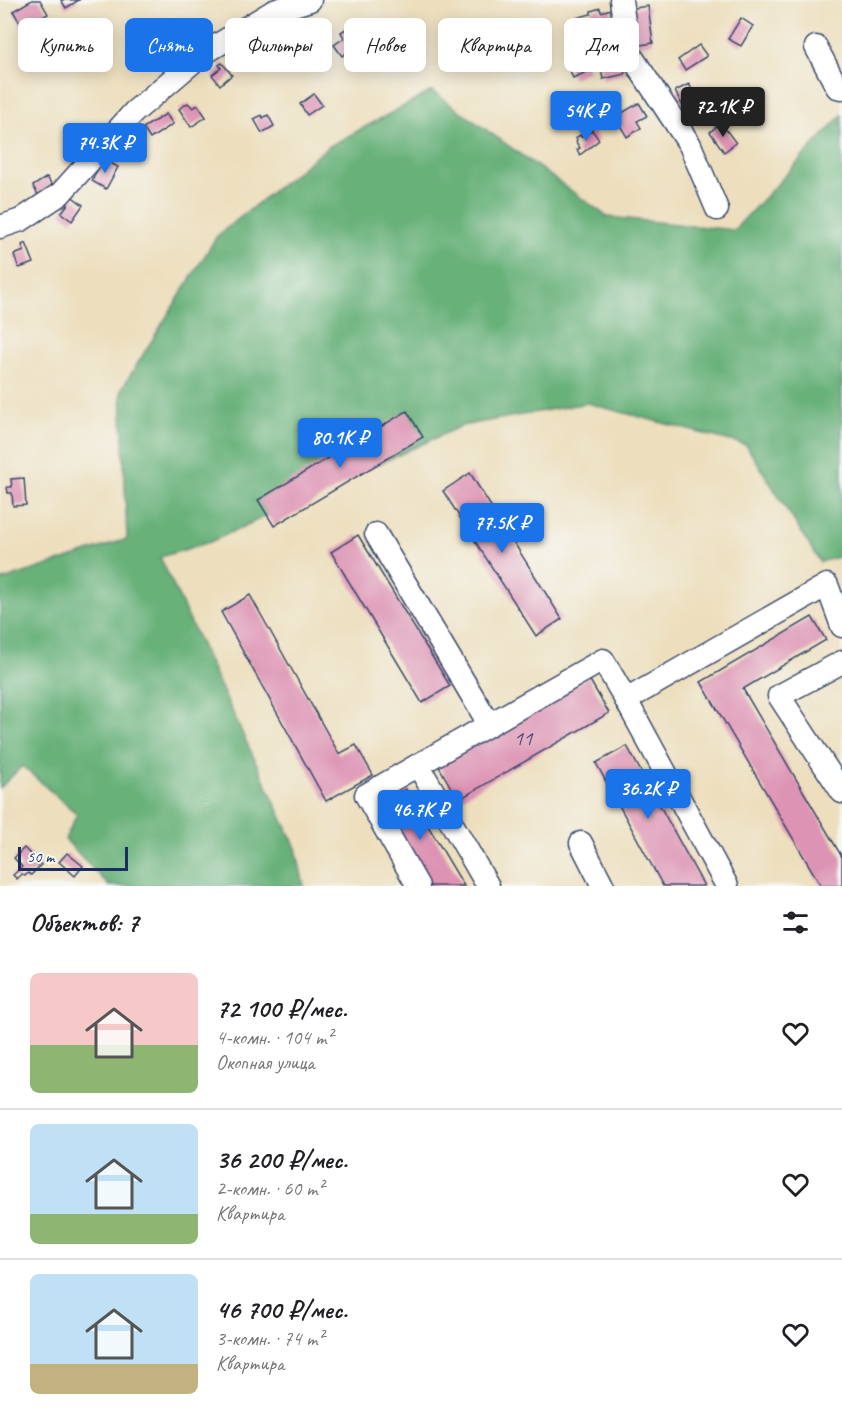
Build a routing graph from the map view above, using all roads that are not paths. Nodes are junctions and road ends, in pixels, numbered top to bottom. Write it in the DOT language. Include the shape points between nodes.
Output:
graph roads {
  1 [pos="310,0"];
  2 [pos="621,0"];
  3 [pos="816,47"];
  4 [pos="842,88"];
  5 [pos="717,209"];
  6 [pos="0,227"];
  7 [pos="376,534"];
  8 [pos="842,626"];
  9 [pos="842,662"];
  10 [pos="626,700"];
  11 [pos="489,724"];
  12 [pos="418,765"];
  13 [pos="842,792"];
  14 [pos="581,843"];
  15 [pos="418,886"];
  16 [pos="488,886"];
  17 [pos="603,886"];
  18 [pos="727,886"];
  1 -- 6 [label="street" via="274,11 201,55 134,112 60,194 21,220"];
  2 -- 5 [label="street" via="628,51 690,145"];
  3 -- 4 [label="street" via="837,87"];
  7 -- 11 [label="street"];
  8 -- 10 [label="street" via="826,585"];
  9 -- 13 [label="street" via="779,696"];
  10 -- 11 [label="street" via="603,660"];
  10 -- 18 [label="street"];
  11 -- 12 [label="street"];
  12 -- 15 [label="street" via="366,795"];
  12 -- 16 [label="street"];
  14 -- 17 [label="street"];
}
